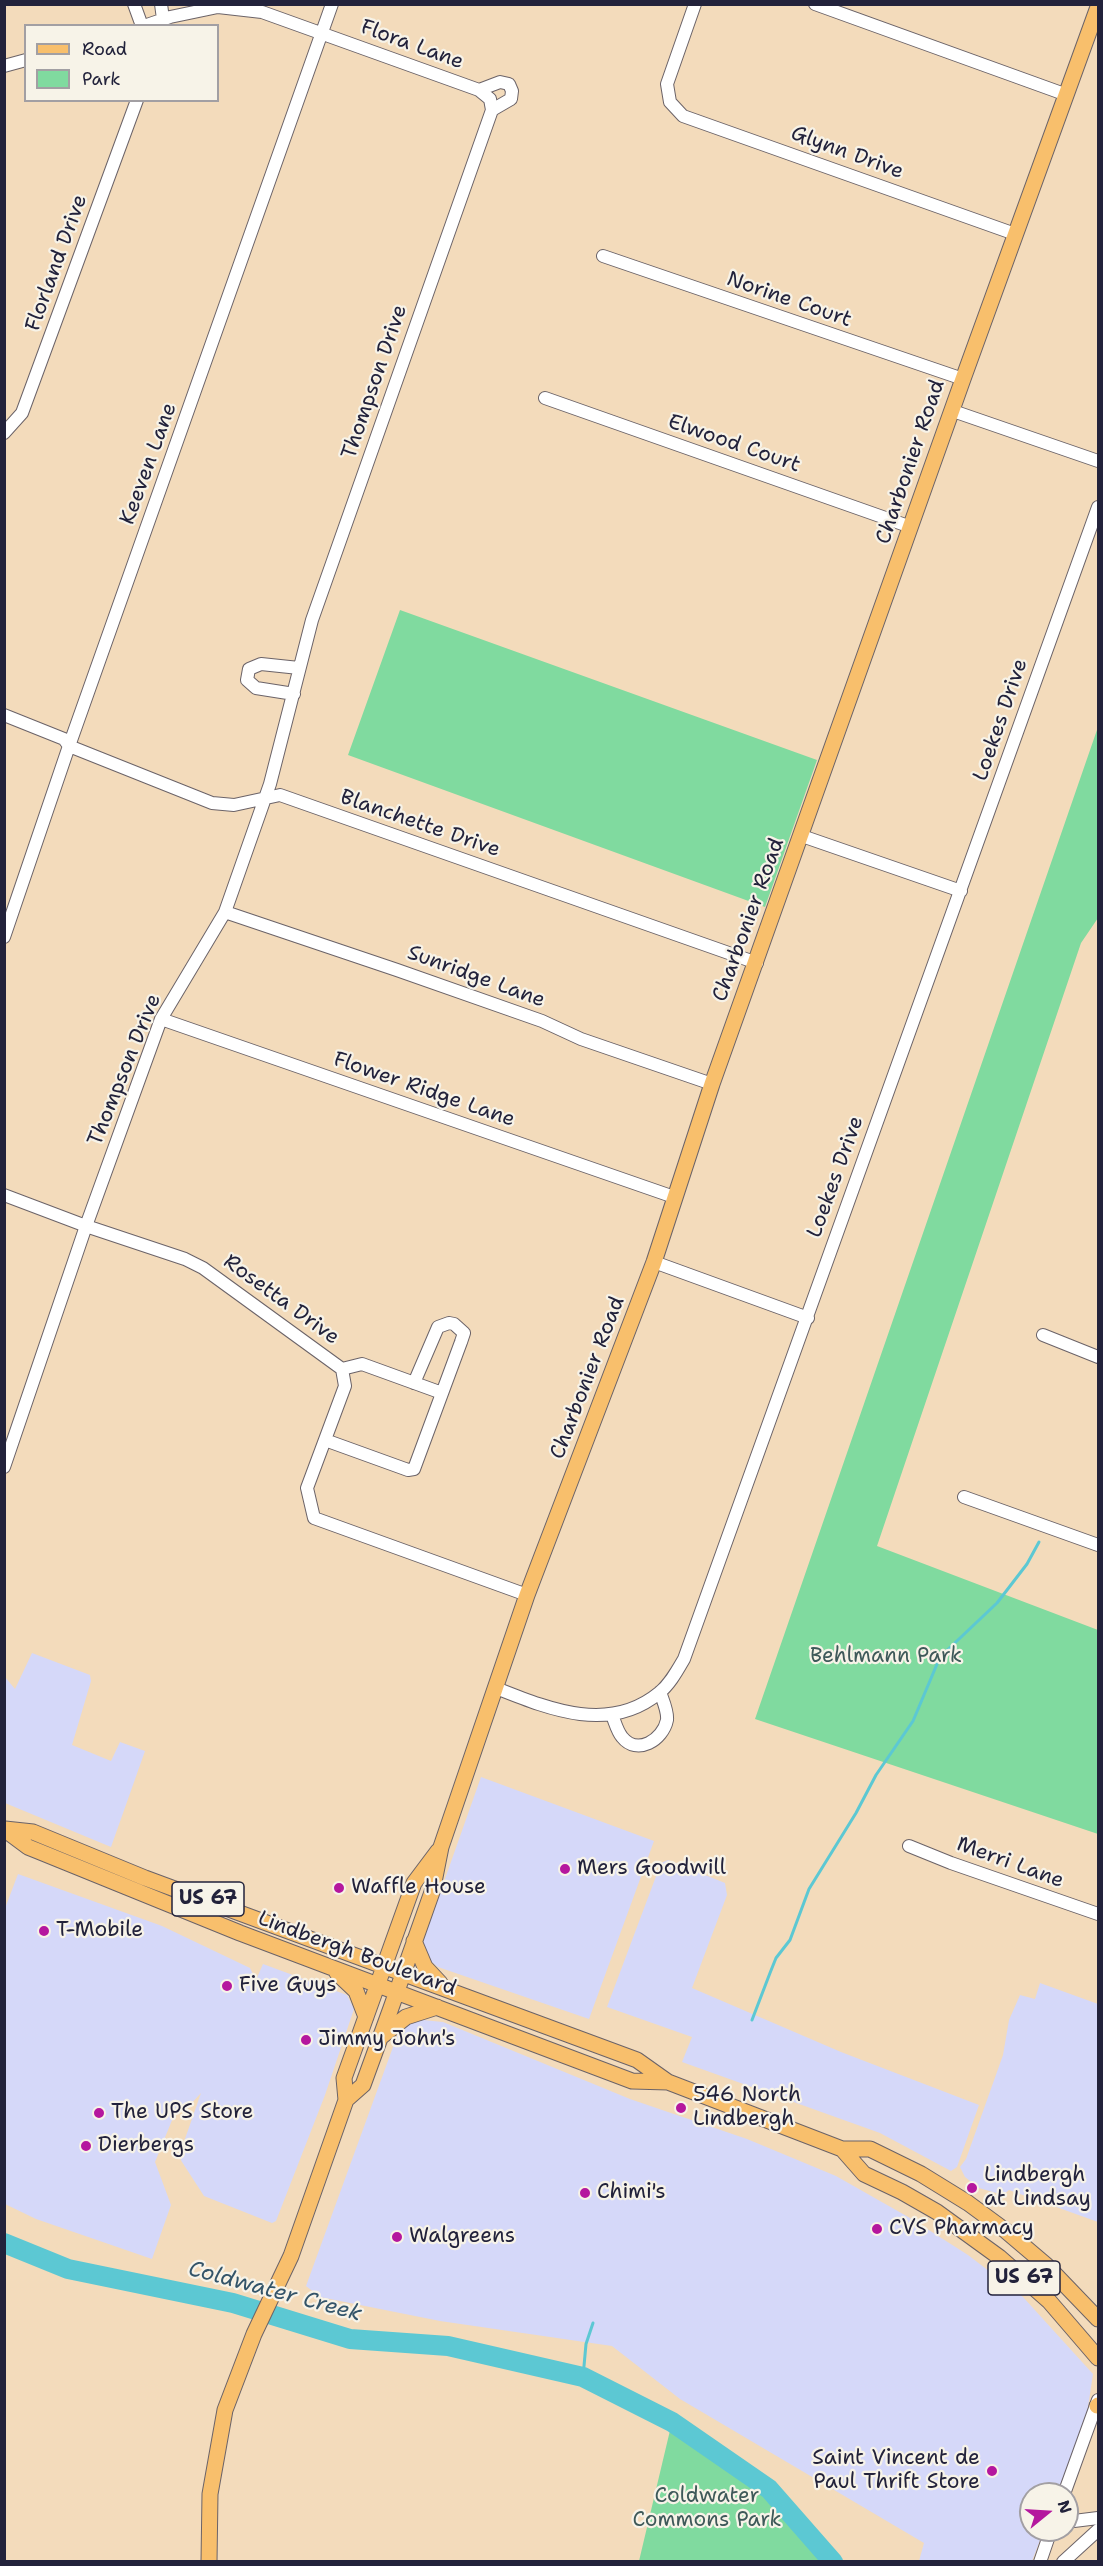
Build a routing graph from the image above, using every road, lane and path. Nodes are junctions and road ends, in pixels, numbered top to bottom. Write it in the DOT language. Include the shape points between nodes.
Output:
graph roads {
  1 [pos="134,4"];
  2 [pos="161,4"];
  3 [pos="332,4"];
  4 [pos="695,4"];
  5 [pos="815,4"];
  6 [pos="1098,7"];
  7 [pos="163,19"];
  8 [pos="142,24"];
  9 [pos="149,24"];
  10 [pos="322,34"];
  11 [pos="24,61"];
  12 [pos="4,66"];
  13 [pos="479,90"];
  14 [pos="1067,95"];
  15 [pos="136,102"];
  16 [pos="491,104"];
  17 [pos="1015,234"];
  18 [pos="603,256"];
  19 [pos="963,379"];
  20 [pos="545,398"];
  21 [pos="953,411"];
  22 [pos="4,433"];
  23 [pos="1098,461"];
  24 [pos="1098,507"];
  25 [pos="911,527"];
  26 [pos="299,668"];
  27 [pos="294,694"];
  28 [pos="4,715"];
  29 [pos="69,746"];
  30 [pos="264,800"];
  31 [pos="802,836"];
  32 [pos="961,891"];
  33 [pos="225,912"];
  34 [pos="4,937"];
  35 [pos="757,963"];
  36 [pos="161,1019"];
  37 [pos="712,1084"];
  38 [pos="4,1195"];
  39 [pos="674,1197"];
  40 [pos="86,1226"];
  41 [pos="654,1262"];
  42 [pos="808,1318"];
  43 [pos="1043,1335"];
  44 [pos="1098,1357"];
  45 [pos="342,1369"];
  46 [pos="414,1383"];
  47 [pos="442,1393"];
  48 [pos="325,1440"];
  49 [pos="4,1467"];
  50 [pos="964,1497"];
  51 [pos="1098,1545"];
  52 [pos="527,1595"];
  53 [pos="496,1688"];
  54 [pos="660,1692"];
  55 [pos="612,1715"];
  56 [pos="5,1829"];
  57 [pos="909,1846"];
  58 [pos="441,1847"];
  59 [pos="1098,1914"];
  60 [pos="414,1941"];
  61 [pos="384,1965"];
  62 [pos="333,1968"];
  63 [pos="403,1972"];
  64 [pos="377,1985"];
  65 [pos="445,1987"];
  66 [pos="396,1992"];
  67 [pos="437,2007"];
  68 [pos="366,2017"];
  69 [pos="380,2038"];
  70 [pos="668,2082"];
  71 [pos="346,2100"];
  72 [pos="842,2149"];
  73 [pos="1096,2313"];
  74 [pos="1098,2358"];
  75 [pos="1098,2403"];
  76 [pos="1068,2482"];
  77 [pos="1098,2518"];
  78 [pos="1079,2520"];
  79 [pos="1098,2529"];
  80 [pos="1047,2542"];
  81 [pos="208,2562"];
  82 [pos="1040,2562"];
  83 [pos="1063,2562"];
  1 -- 8 [label="street"];
  2 -- 7 [label="street"];
  3 -- 10 [label="street, Keeven Lane"];
  4 -- 17 [label="street, Glynn Drive" via="667,84 670,102 683,116"];
  5 -- 14 [label="street"];
  6 -- 14 [label="main road, Charbonier Road"];
  7 -- 9 [label="street, Flora Lane"];
  7 -- 10 [label="street, Flora Lane" via="218,8 240,8"];
  10 -- 13 [label="street, Flora Lane"];
  10 -- 29 [label="street, Keeven Lane"];
  11 -- 12 [label="street"];
  13 -- 16 [label="street, Flora Lane"];
  13 -- 16 [label="street, Thompson Drive" via="500,82 509,84 511,99"];
  14 -- 17 [label="main road, Charbonier Road"];
  15 -- 22 [label="street, Florland Drive" via="22,413"];
  16 -- 26 [label="street, Thompson Drive"];
  17 -- 19 [label="main road, Charbonier Road"];
  18 -- 19 [label="street, Norine Court"];
  19 -- 21 [label="main road, Charbonier Road"];
  20 -- 25 [label="street, Elwood Court"];
  21 -- 23 [label="street"];
  21 -- 25 [label="main road, Charbonier Road"];
  24 -- 32 [label="street, Loekes Drive"];
  25 -- 31 [label="main road, Charbonier Road"];
  26 -- 27 [label="street, Thompson Drive"];
  26 -- 27 [label="street" via="261,664 247,673 247,680 256,688"];
  27 -- 30 [label="street, Thompson Drive"];
  28 -- 29 [label="street" via="64,739"];
  29 -- 30 [label="street, Blanchette Drive" via="212,802"];
  29 -- 34 [label="street, Keeven Lane"];
  30 -- 33 [label="street, Thompson Drive"];
  30 -- 35 [label="street, Blanchette Drive" via="280,795"];
  31 -- 32 [label="street"];
  31 -- 35 [label="main road, Charbonier Road"];
  32 -- 42 [label="street, Loekes Drive"];
  33 -- 36 [label="street, Thompson Drive"];
  33 -- 37 [label="street, Sunridge Lane" via="498,1005 581,1039"];
  35 -- 37 [label="main road, Charbonier Road"];
  36 -- 39 [label="street, Flower Ridge Lane"];
  36 -- 40 [label="street, Thompson Drive"];
  37 -- 39 [label="main road, Charbonier Road"];
  38 -- 40 [label="street, Rosetta Drive"];
  39 -- 41 [label="main road, Charbonier Road"];
  40 -- 45 [label="street, Rosetta Drive" via="203,1268"];
  40 -- 49 [label="street, Thompson Drive"];
  41 -- 42 [label="street"];
  41 -- 52 [label="main road, Charbonier Road"];
  42 -- 54 [label="street, Loekes Drive" via="684,1659"];
  43 -- 44 [label="street"];
  45 -- 46 [label="street" via="362,1364"];
  45 -- 48 [label="street, Rosetta Drive" via="345,1386"];
  46 -- 47 [label="street"];
  46 -- 47 [label="street" via="438,1327 454,1324 464,1333"];
  47 -- 48 [label="street" via="414,1469"];
  48 -- 52 [label="street, Rosetta Drive" via="307,1488 314,1518"];
  50 -- 51 [label="street"];
  52 -- 53 [label="main road, Charbonier Road"];
  53 -- 55 [label="street, Loekes Drive" via="574,1715"];
  53 -- 58 [label="main road, Charbonier Road"];
  54 -- 55 [label="street, Loekes Drive"];
  54 -- 55 [label="street" via="668,1717 664,1731 650,1743 631,1744 622,1737"];
  56 -- 61 [label="main road, Lindbergh Boulevard / US 67" via="33,1832"];
  56 -- 62 [label="main road, Lindbergh Boulevard / US 67" via="28,1847"];
  57 -- 59 [label="street, Merri Lane"];
  58 -- 60 [label="main road, Charbonier Road" via="432,1892"];
  58 -- 61 [label="main road, Charbonier Road" via="414,1883"];
  60 -- 63 [label="main road, Charbonier Road"];
  60 -- 65 [label="main road" via="425,1967"];
  61 -- 63 [label="main road, Lindbergh Boulevard / US 67"];
  61 -- 64 [label="main road, Charbonier Road"];
  62 -- 64 [label="main road, Lindbergh Boulevard / US 67"];
  62 -- 68 [label="main road" via="356,1991"];
  63 -- 65 [label="main road, Lindbergh Boulevard / US 67"];
  63 -- 66 [label="main road, Charbonier Road"];
  64 -- 66 [label="main road, Lindbergh Boulevard / US 67"];
  64 -- 68 [label="main road, Charbonier Road"];
  65 -- 70 [label="main road, Lindbergh Boulevard / US 67" via="638,2060"];
  66 -- 67 [label="main road, Lindbergh Boulevard / US 67"];
  66 -- 69 [label="main road, Charbonier Road"];
  67 -- 69 [label="main road" via="406,2017"];
  67 -- 70 [label="main road, Lindbergh Boulevard / US 67" via="632,2081"];
  68 -- 71 [label="main road, Charbonier Road" via="344,2078"];
  69 -- 71 [label="main road, Charbonier Road" via="363,2085"];
  70 -- 72 [label="main road, Lindbergh Boulevard / US 67"];
  71 -- 81 [label="main road" via="303,2225 232,2387 214,2461"];
  72 -- 73 [label="main road, Lindbergh Boulevard / US 67" via="870,2149 961,2198 1031,2252"];
  72 -- 74 [label="main road, Lindbergh Boulevard / US 67" via="864,2174 938,2212 999,2257 1049,2301"];
  75 -- 76 [label="street"];
  77 -- 78 [label="street"];
  79 -- 83 [label="street"];
  80 -- 82 [label="street"];
}
